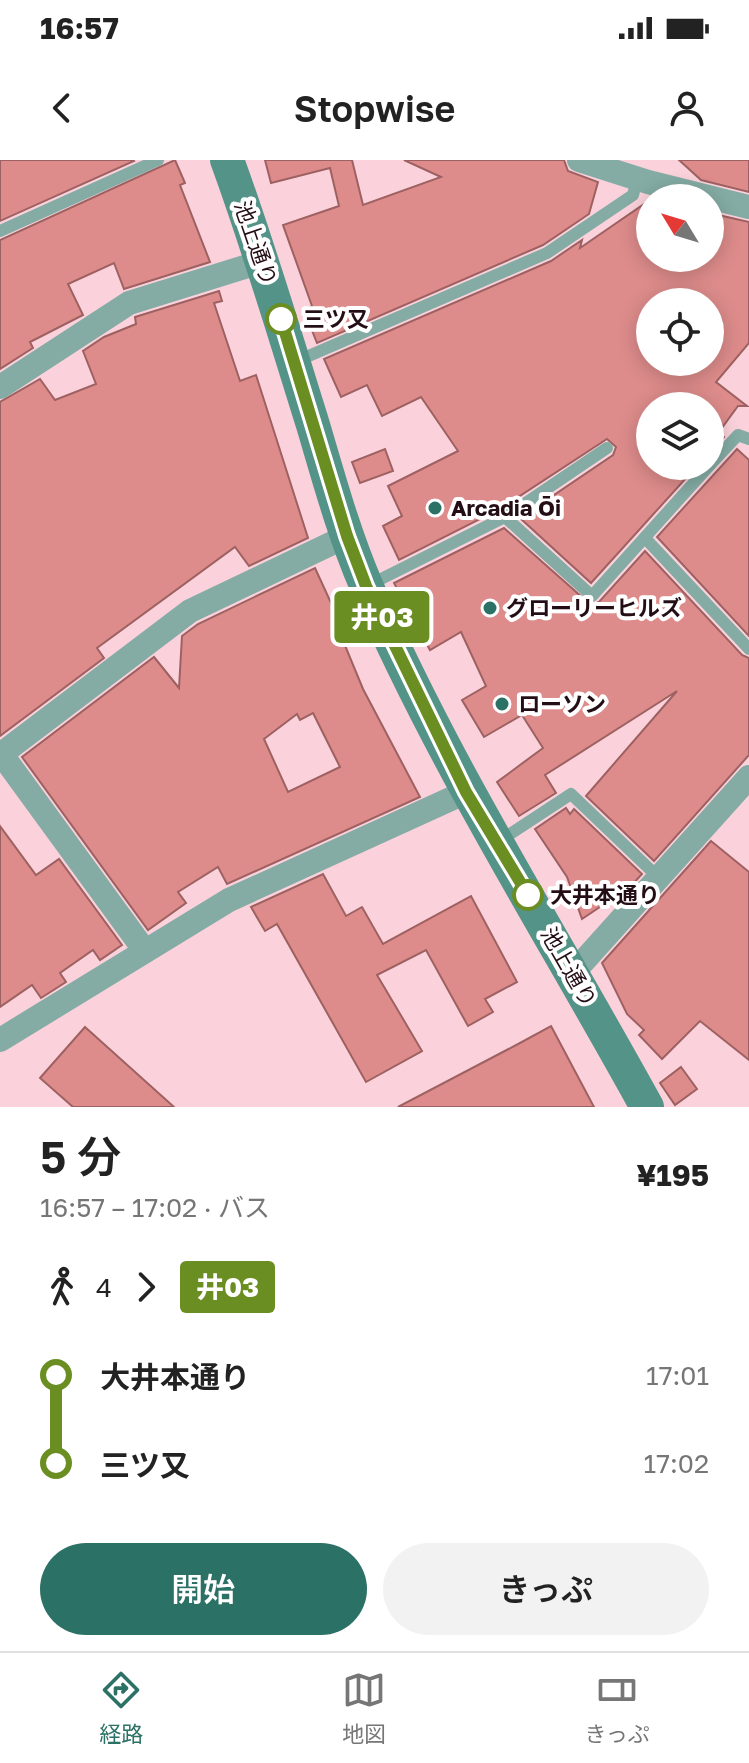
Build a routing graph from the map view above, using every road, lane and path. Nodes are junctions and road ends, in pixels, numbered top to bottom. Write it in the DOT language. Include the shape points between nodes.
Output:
graph roads {
  1 [pos="158,160"];
  2 [pos="227,160"];
  3 [pos="579,160"];
  4 [pos="637,179"];
  5 [pos="749,207"];
  6 [pos="0,231"];
  7 [pos="264,261"];
  8 [pos="294,362"];
  9 [pos="0,387"];
  10 [pos="749,439"];
  11 [pos="607,448"];
  12 [pos="724,449"];
  13 [pos="695,480"];
  14 [pos="505,517"];
  15 [pos="347,536"];
  16 [pos="645,538"];
  17 [pos="366,586"];
  18 [pos="749,649"];
  19 [pos="0,754"];
  20 [pos="749,777"];
  21 [pos="466,792"];
  22 [pos="497,843"];
  23 [pos="659,878"];
  24 [pos="145,951"];
  25 [pos="573,973"];
  26 [pos="0,1040"];
  27 [pos="647,1107"];
  1 -- 6 [label="lane"];
  2 -- 7 [label="main road, 池上通り"];
  3 -- 4 [label="street"];
  4 -- 5 [label="street"];
  4 -- 8 [label="lane" via="633,195 547,253"];
  7 -- 8 [label="main road, 池上通り"];
  7 -- 9 [label="street" via="129,303"];
  8 -- 15 [label="main road, 池上通り"];
  10 -- 12 [label="lane" via="738,435"];
  11 -- 14 [label="lane"];
  13 -- 16 [label="lane"];
  14 -- 16 [label="lane" via="592,596"];
  14 -- 17 [label="lane"];
  15 -- 17 [label="main road, 池上通り"];
  15 -- 19 [label="street" via="190,611"];
  16 -- 18 [label="lane"];
  17 -- 21 [label="main road, 池上通り"];
  19 -- 24 [label="street"];
  20 -- 23 [label="street"];
  21 -- 22 [label="main road, 池上通り"];
  21 -- 24 [label="street" via="283,872"];
  22 -- 23 [label="lane" via="571,794"];
  22 -- 25 [label="main road, 池上通り"];
  23 -- 25 [label="street"];
  24 -- 26 [label="street"];
  25 -- 27 [label="main road, 池上通り"];
}
